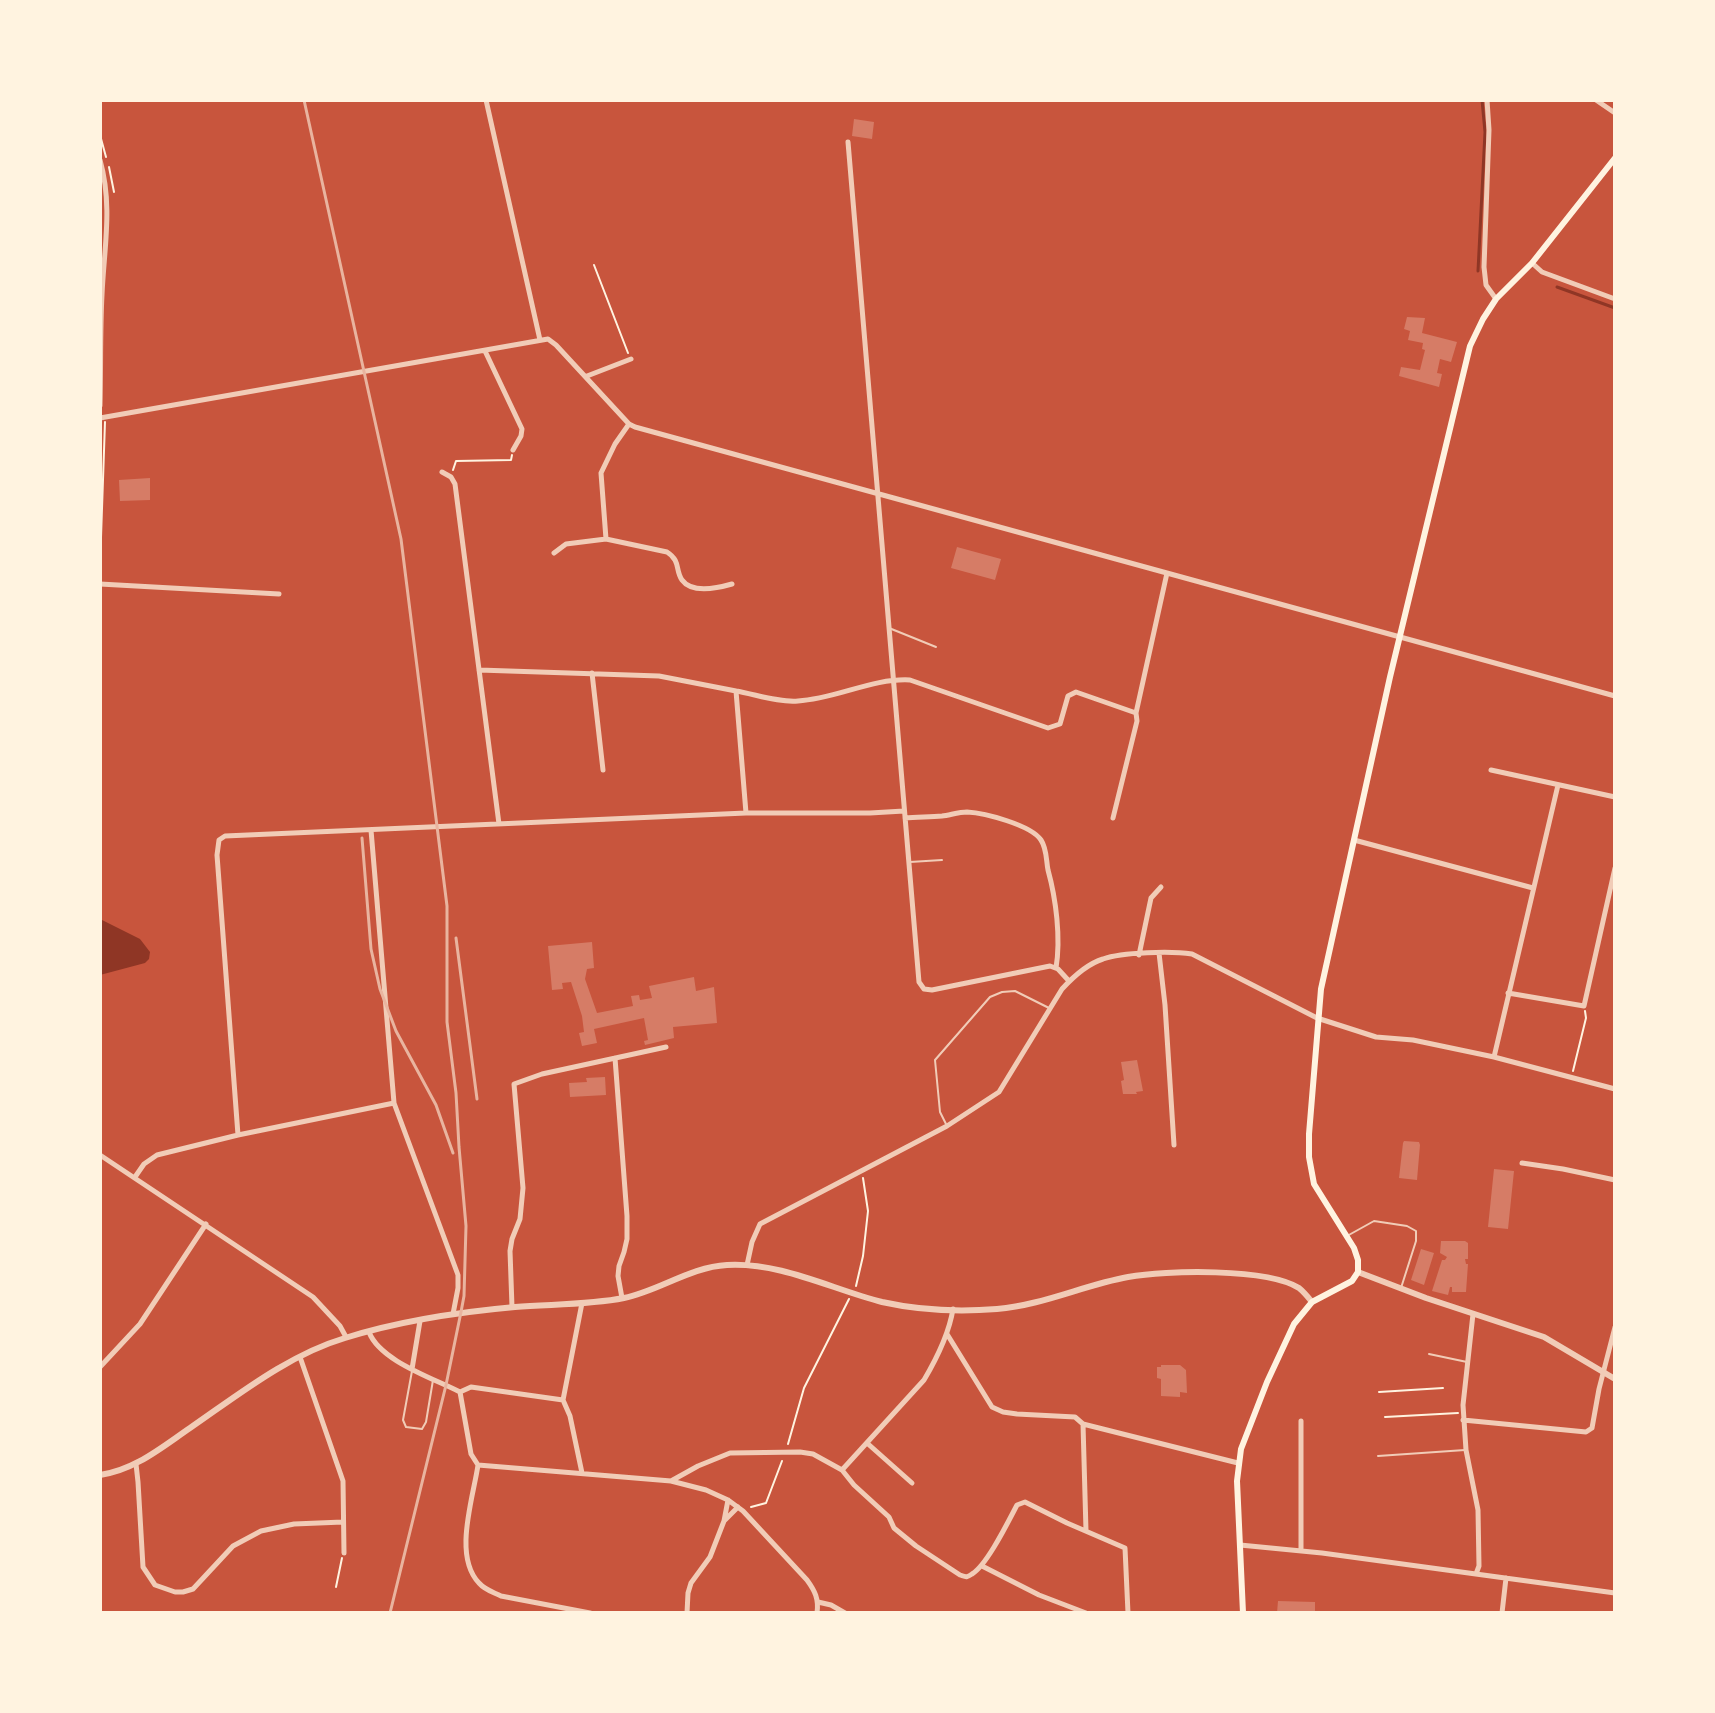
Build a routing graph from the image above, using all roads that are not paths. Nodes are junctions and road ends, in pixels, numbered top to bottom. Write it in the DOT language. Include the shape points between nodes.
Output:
graph roads {
  1 [pos="486,100"];
  2 [pos="1487,100"];
  3 [pos="1596,100"];
  4 [pos="1615,113"];
  5 [pos="848,142"];
  6 [pos="1615,158"];
  7 [pos="100,160"];
  8 [pos="1532,263"];
  9 [pos="1496,299"];
  10 [pos="1615,299"];
  11 [pos="540,340"];
  12 [pos="485,351"];
  13 [pos="631,359"];
  14 [pos="587,376"];
  15 [pos="100,406"];
  16 [pos="103,417"];
  17 [pos="629,424"];
  18 [pos="513,450"];
  19 [pos="442,472"];
  20 [pos="877,494"];
  21 [pos="606,539"];
  22 [pos="554,553"];
  23 [pos="1167,573"];
  24 [pos="100,584"];
  25 [pos="732,584"];
  26 [pos="279,594"];
  27 [pos="888,627"];
  28 [pos="1399,637"];
  29 [pos="936,647"];
  30 [pos="479,670"];
  31 [pos="592,673"];
  32 [pos="893,679"];
  33 [pos="736,691"];
  34 [pos="1615,696"];
  35 [pos="1136,713"];
  36 [pos="603,770"];
  37 [pos="1491,770"];
  38 [pos="1558,785"];
  39 [pos="1615,797"];
  40 [pos="746,813"];
  41 [pos="905,814"];
  42 [pos="1113,818"];
  43 [pos="499,824"];
  44 [pos="371,830"];
  45 [pos="1354,840"];
  46 [pos="942,860"];
  47 [pos="909,863"];
  48 [pos="1615,868"];
  49 [pos="1161,887"];
  50 [pos="1533,888"];
  51 [pos="1159,953"];
  52 [pos="1139,955"];
  53 [pos="1056,968"];
  54 [pos="1069,981"];
  55 [pos="1508,993"];
  56 [pos="1050,1009"];
  57 [pos="1317,1018"];
  58 [pos="666,1047"];
  59 [pos="1494,1057"];
  60 [pos="615,1058"];
  61 [pos="1615,1089"];
  62 [pos="394,1103"];
  63 [pos="947,1126"];
  64 [pos="238,1135"];
  65 [pos="1174,1145"];
  66 [pos="100,1155"];
  67 [pos="1522,1163"];
  68 [pos="135,1177"];
  69 [pos="1615,1180"];
  70 [pos="206,1224"];
  71 [pos="1346,1237"];
  72 [pos="747,1265"];
  73 [pos="1358,1272"];
  74 [pos="1401,1289"];
  75 [pos="622,1298"];
  76 [pos="582,1302"];
  77 [pos="1312,1302"];
  78 [pos="512,1307"];
  79 [pos="953,1309"];
  80 [pos="453,1314"];
  81 [pos="1473,1314"];
  82 [pos="420,1321"];
  83 [pos="1615,1327"];
  84 [pos="369,1332"];
  85 [pos="947,1334"];
  86 [pos="346,1337"];
  87 [pos="1429,1354"];
  88 [pos="300,1357"];
  89 [pos="1468,1363"];
  90 [pos="100,1367"];
  91 [pos="412,1369"];
  92 [pos="1604,1373"];
  93 [pos="433,1379"];
  94 [pos="1615,1379"];
  95 [pos="460,1392"];
  96 [pos="563,1400"];
  97 [pos="1463,1416"];
  98 [pos="1301,1421"];
  99 [pos="1083,1424"];
  100 [pos="867,1443"];
  101 [pos="1466,1450"];
  102 [pos="1378,1456"];
  103 [pos="1238,1463"];
  104 [pos="136,1464"];
  105 [pos="478,1465"];
  106 [pos="842,1470"];
  107 [pos="582,1473"];
  108 [pos="100,1475"];
  109 [pos="671,1481"];
  110 [pos="912,1483"];
  111 [pos="728,1500"];
  112 [pos="741,1509"];
  113 [pos="724,1521"];
  114 [pos="343,1522"];
  115 [pos="1086,1531"];
  116 [pos="1240,1545"];
  117 [pos="1301,1551"];
  118 [pos="344,1553"];
  119 [pos="982,1566"];
  120 [pos="1476,1574"];
  121 [pos="1506,1578"];
  122 [pos="1615,1593"];
  123 [pos="818,1602"];
  124 [pos="590,1613"];
  125 [pos="687,1613"];
  126 [pos="817,1613"];
  127 [pos="845,1613"];
  128 [pos="1086,1613"];
  129 [pos="1128,1613"];
  130 [pos="1243,1613"];
  131 [pos="1502,1613"];
  1 -- 11 [label="street"];
  2 -- 9 [label="street" via="1484,267 1486,285"];
  3 -- 4 [label="street"];
  5 -- 20 [label="street"];
  6 -- 8 [label="main road"];
  7 -- 15 [label="street" via="109,206"];
  8 -- 9 [label="main road"];
  8 -- 10 [label="street" via="1542,272"];
  9 -- 28 [label="main road" via="1470,346"];
  11 -- 12 [label="street"];
  11 -- 14 [label="street" via="556,345"];
  12 -- 16 [label="street"];
  12 -- 18 [label="street" via="522,429"];
  13 -- 14 [label="street"];
  14 -- 17 [label="street"];
  17 -- 20 [label="street"];
  17 -- 21 [label="street" via="601,473"];
  19 -- 30 [label="street" via="455,484"];
  20 -- 23 [label="street"];
  20 -- 27 [label="street"];
  21 -- 22 [label="street" via="566,544"];
  21 -- 25 [label="street" via="667,552 674,557 680,578 694,587"];
  23 -- 28 [label="street"];
  23 -- 35 [label="street"];
  24 -- 26 [label="street"];
  27 -- 29 [label="lane"];
  27 -- 32 [label="street"];
  28 -- 34 [label="street"];
  28 -- 45 [label="main road"];
  30 -- 31 [label="street"];
  30 -- 43 [label="street"];
  31 -- 33 [label="street" via="659,676"];
  31 -- 36 [label="street"];
  32 -- 33 [label="street" via="795,702"];
  32 -- 35 [label="street" via="910,680 1048,728 1060,724 1068,696 1076,692"];
  32 -- 41 [label="street"];
  33 -- 40 [label="street"];
  35 -- 42 [label="street"];
  37 -- 38 [label="street"];
  38 -- 39 [label="street"];
  38 -- 50 [label="street"];
  40 -- 41 [label="street"];
  40 -- 43 [label="street"];
  41 -- 47 [label="street"];
  41 -- 53 [label="street" via="968,812 1037,835 1046,849 1056,904"];
  43 -- 44 [label="street"];
  44 -- 62 [label="street"];
  44 -- 64 [label="street" via="232,835 219,840"];
  45 -- 50 [label="street"];
  45 -- 57 [label="main road"];
  46 -- 47 [label="lane"];
  47 -- 53 [label="street" via="919,982 924,989 1043,966"];
  48 -- 55 [label="street" via="1584,1006"];
  49 -- 52 [label="street" via="1151,898"];
  50 -- 55 [label="street"];
  51 -- 52 [label="street"];
  51 -- 57 [label="street" via="1192,954"];
  51 -- 65 [label="street"];
  52 -- 54 [label="street" via="1103,959"];
  53 -- 54 [label="street"];
  54 -- 56 [label="street"];
  55 -- 59 [label="street"];
  56 -- 63 [label="street" via="999,1092"];
  56 -- 63 [label="lane" via="1015,991 990,997 935,1060 940,1112"];
  57 -- 59 [label="street" via="1376,1037"];
  57 -- 71 [label="main road" via="1311,1173"];
  58 -- 60 [label="street"];
  59 -- 61 [label="street"];
  60 -- 75 [label="street" via="627,1216 618,1276"];
  60 -- 78 [label="street" via="514,1084 523,1188 510,1251"];
  62 -- 64 [label="street"];
  62 -- 80 [label="street" via="458,1275"];
  63 -- 72 [label="street" via="760,1224"];
  64 -- 68 [label="street" via="157,1155"];
  66 -- 68 [label="street"];
  67 -- 69 [label="street"];
  68 -- 70 [label="street"];
  70 -- 86 [label="street" via="313,1297"];
  70 -- 90 [label="street" via="140,1324"];
  71 -- 73 [label="main road"];
  71 -- 74 [label="lane" via="1374,1221 1416,1231"];
  72 -- 75 [label="street" via="699,1270"];
  72 -- 79 [label="street" via="900,1305"];
  73 -- 74 [label="street"];
  73 -- 77 [label="main road" via="1352,1281"];
  74 -- 81 [label="street"];
  75 -- 76 [label="street"];
  76 -- 78 [label="street"];
  76 -- 96 [label="street"];
  77 -- 79 [label="street" via="1299,1288 1248,1274 1159,1273 1042,1302"];
  77 -- 103 [label="main road" via="1294,1324 1267,1382"];
  78 -- 80 [label="street"];
  79 -- 85 [label="street"];
  80 -- 82 [label="street"];
  81 -- 89 [label="street"];
  81 -- 92 [label="street" via="1544,1337"];
  82 -- 84 [label="street"];
  82 -- 91 [label="street"];
  83 -- 92 [label="street"];
  84 -- 86 [label="street"];
  84 -- 91 [label="street" via="375,1345"];
  85 -- 99 [label="street" via="992,1407 1075,1417"];
  85 -- 100 [label="street" via="924,1380"];
  86 -- 88 [label="street"];
  87 -- 89 [label="lane"];
  88 -- 104 [label="street"];
  88 -- 114 [label="street" via="343,1481"];
  89 -- 97 [label="street"];
  91 -- 93 [label="street"];
  91 -- 93 [label="lane" via="406,1427 422,1429 426,1422"];
  92 -- 94 [label="street"];
  92 -- 97 [label="street" via="1592,1428 1586,1432"];
  93 -- 95 [label="street"];
  95 -- 96 [label="street" via="471,1387"];
  95 -- 105 [label="street" via="471,1454"];
  96 -- 107 [label="street"];
  97 -- 101 [label="street"];
  98 -- 117 [label="street"];
  99 -- 103 [label="street"];
  99 -- 115 [label="street"];
  100 -- 106 [label="street"];
  100 -- 110 [label="street"];
  101 -- 102 [label="lane"];
  101 -- 120 [label="street" via="1478,1510"];
  103 -- 116 [label="main road"];
  104 -- 108 [label="street"];
  104 -- 114 [label="street" via="143,1567 155,1585 175,1592 193,1589 233,1546 261,1531"];
  105 -- 107 [label="street"];
  105 -- 124 [label="street" via="464,1543 478,1583 501,1596"];
  106 -- 109 [label="street" via="813,1454 730,1453"];
  106 -- 119 [label="street" via="916,1546 966,1577"];
  107 -- 109 [label="street"];
  109 -- 111 [label="street"];
  111 -- 112 [label="street"];
  111 -- 113 [label="street"];
  112 -- 113 [label="street"];
  112 -- 123 [label="street" via="807,1580"];
  113 -- 125 [label="street" via="710,1557 691,1583"];
  114 -- 118 [label="street"];
  115 -- 119 [label="street" via="1025,1502 1017,1505"];
  115 -- 129 [label="street" via="1125,1548"];
  116 -- 117 [label="street"];
  116 -- 130 [label="main road"];
  117 -- 120 [label="street"];
  119 -- 128 [label="street"];
  120 -- 121 [label="street"];
  121 -- 122 [label="street"];
  121 -- 131 [label="street"];
  123 -- 126 [label="street"];
  123 -- 127 [label="street"];
}
